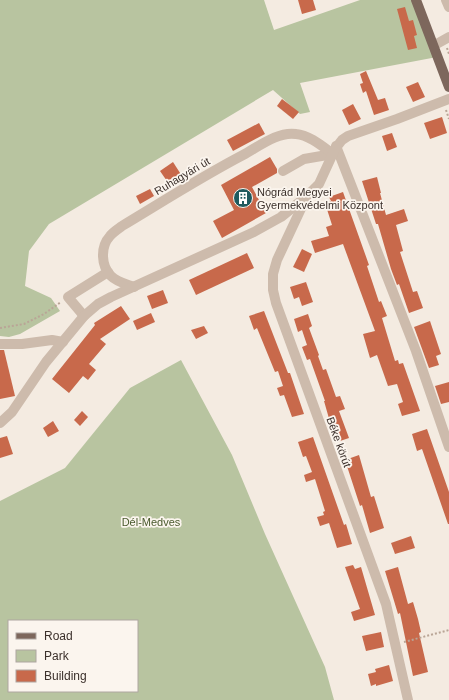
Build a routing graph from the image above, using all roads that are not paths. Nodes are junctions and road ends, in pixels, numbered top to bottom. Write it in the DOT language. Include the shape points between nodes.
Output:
graph roads {
  1 [pos="416,0"];
  2 [pos="446,0"];
  3 [pos="449,7"];
  4 [pos="449,37"];
  5 [pos="433,46"];
  6 [pos="449,87"];
  7 [pos="449,99"];
  8 [pos="335,150"];
  9 [pos="283,171"];
  10 [pos="307,196"];
  11 [pos="108,272"];
  12 [pos="134,287"];
  13 [pos="84,316"];
  14 [pos="63,342"];
  15 [pos="0,344"];
  16 [pos="0,423"];
  17 [pos="449,447"];
  18 [pos="408,700"];
  1 -- 5 [label="main road"];
  2 -- 3 [label="street"];
  4 -- 5 [label="street"];
  5 -- 6 [label="main road"];
  7 -- 8 [label="street" via="348,136"];
  8 -- 9 [label="street" via="304,159"];
  8 -- 10 [label="street" via="319,184"];
  8 -- 11 [label="street, Ruhagyári út" via="297,134 288,134 262,144 122,226 110,236 104,248 104,265"];
  8 -- 17 [label="street" via="416,350"];
  10 -- 12 [label="street" via="267,226"];
  10 -- 18 [label="street, Béke körút" via="277,260 273,274 273,290 386,604"];
  11 -- 12 [label="street" via="119,282"];
  11 -- 13 [label="street" via="68,297"];
  12 -- 13 [label="street" via="111,296"];
  13 -- 14 [label="street"];
  14 -- 15 [label="street" via="52,340"];
  14 -- 16 [label="street" via="12,412"];
}
